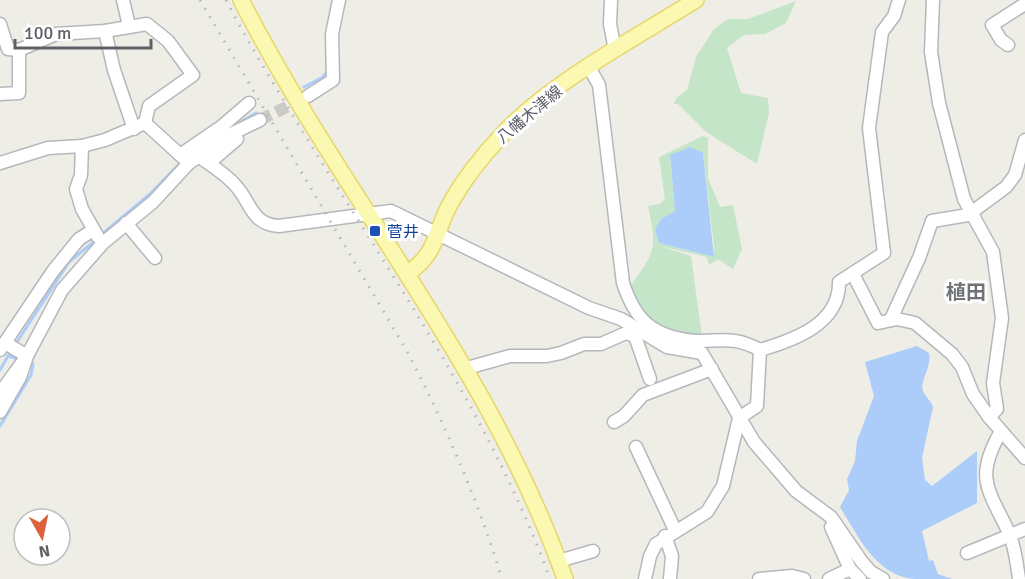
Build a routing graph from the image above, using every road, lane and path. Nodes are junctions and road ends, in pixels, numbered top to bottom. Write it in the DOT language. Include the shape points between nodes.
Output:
graph roads {
  1 [pos="123,0"];
  2 [pos="241,0"];
  3 [pos="339,0"];
  4 [pos="611,0"];
  5 [pos="696,0"];
  6 [pos="899,0"];
  7 [pos="933,0"];
  8 [pos="1025,4"];
  9 [pos="0,24"];
  10 [pos="129,26"];
  11 [pos="105,31"];
  12 [pos="1008,45"];
  13 [pos="20,50"];
  14 [pos="615,50"];
  15 [pos="589,68"];
  16 [pos="0,94"];
  17 [pos="308,96"];
  18 [pos="249,103"];
  19 [pos="261,123"];
  20 [pos="139,126"];
  21 [pos="1025,140"];
  22 [pos="82,146"];
  23 [pos="191,159"];
  24 [pos="0,163"];
  25 [pos="370,213"];
  26 [pos="971,213"];
  27 [pos="126,223"];
  28 [pos="439,233"];
  29 [pos="97,237"];
  30 [pos="155,258"];
  31 [pos="408,273"];
  32 [pos="853,274"];
  33 [pos="891,320"];
  34 [pos="639,333"];
  35 [pos="694,346"];
  36 [pos="13,350"];
  37 [pos="760,350"];
  38 [pos="467,368"];
  39 [pos="712,369"];
  40 [pos="650,379"];
  41 [pos="0,393"];
  42 [pos="0,412"];
  43 [pos="989,417"];
  44 [pos="739,418"];
  45 [pos="614,422"];
  46 [pos="1000,432"];
  47 [pos="636,447"];
  48 [pos="1025,458"];
  49 [pos="831,517"];
  50 [pos="1025,529"];
  51 [pos="670,533"];
  52 [pos="1010,535"];
  53 [pos="593,550"];
  54 [pos="967,553"];
  55 [pos="559,561"];
  56 [pos="850,569"];
  57 [pos="565,579"];
  58 [pos="645,579"];
  59 [pos="670,579"];
  60 [pos="759,579"];
  61 [pos="804,579"];
  62 [pos="829,579"];
  63 [pos="860,579"];
  64 [pos="883,579"];
  65 [pos="1019,579"];
  1 -- 10 [label="street"];
  2 -- 25 [label="main road"];
  3 -- 17 [label="street" via="332,34 333,80"];
  4 -- 14 [label="street"];
  5 -- 14 [label="main road, 八幡木津線"];
  6 -- 32 [label="street" via="894,16 882,32 870,107 884,254"];
  7 -- 26 [label="street" via="932,51 939,104"];
  8 -- 12 [label="street" via="992,25"];
  9 -- 13 [label="street" via="8,48"];
  10 -- 11 [label="street"];
  10 -- 20 [label="street" via="147,24 168,41 193,75 149,106"];
  11 -- 13 [label="street" via="56,34"];
  11 -- 20 [label="street" via="114,70"];
  13 -- 16 [label="street" via="19,93"];
  14 -- 15 [label="main road, 八幡木津線"];
  15 -- 28 [label="main road, 八幡木津線" via="503,133 470,172 449,206"];
  15 -- 35 [label="street" via="599,85 627,295 638,314 657,332"];
  18 -- 23 [label="street"];
  19 -- 23 [label="street" via="231,134"];
  20 -- 22 [label="street"];
  20 -- 23 [label="street"];
  21 -- 26 [label="street" via="1010,182"];
  22 -- 24 [label="street" via="48,148"];
  22 -- 29 [label="street" via="81,175 75,189"];
  23 -- 25 [label="street" via="235,184 265,225"];
  23 -- 27 [label="street" via="153,202"];
  25 -- 28 [label="street" via="390,211"];
  25 -- 31 [label="main road"];
  26 -- 33 [label="street" via="932,221"];
  26 -- 43 [label="street" via="993,252 1002,318 993,383 997,409"];
  27 -- 29 [label="street"];
  27 -- 30 [label="street"];
  28 -- 31 [label="main road, 八幡木津線" via="422,263"];
  28 -- 34 [label="street"];
  29 -- 36 [label="street" via="62,290"];
  29 -- 36 [label="street" via="79,240 32,299"];
  31 -- 38 [label="main road"];
  32 -- 33 [label="street" via="878,323"];
  32 -- 37 [label="street" via="839,282 832,309 817,326"];
  33 -- 43 [label="street" via="915,323 951,354"];
  34 -- 35 [label="street" via="667,347"];
  34 -- 38 [label="street" via="626,333 600,344 584,344 547,356 510,356"];
  34 -- 40 [label="street"];
  35 -- 37 [label="street" via="741,340"];
  35 -- 39 [label="street"];
  36 -- 41 [label="street"];
  36 -- 42 [label="street" via="20,377"];
  37 -- 44 [label="street" via="757,406"];
  38 -- 55 [label="main road"];
  39 -- 44 [label="street"];
  39 -- 45 [label="street" via="643,395"];
  43 -- 46 [label="street"];
  44 -- 49 [label="street" via="796,491"];
  44 -- 51 [label="street" via="723,486 707,512"];
  46 -- 48 [label="street"];
  46 -- 52 [label="street" via="987,456 986,473 992,500"];
  47 -- 51 [label="street"];
  49 -- 56 [label="street" via="830,524"];
  49 -- 64 [label="street" via="862,562"];
  50 -- 52 [label="street"];
  51 -- 58 [label="street" via="656,544"];
  51 -- 59 [label="street"];
  52 -- 54 [label="street"];
  52 -- 65 [label="street"];
  53 -- 55 [label="street"];
  55 -- 57 [label="main road"];
  56 -- 62 [label="street"];
  56 -- 63 [label="street"];
  60 -- 61 [label="street"];
}
